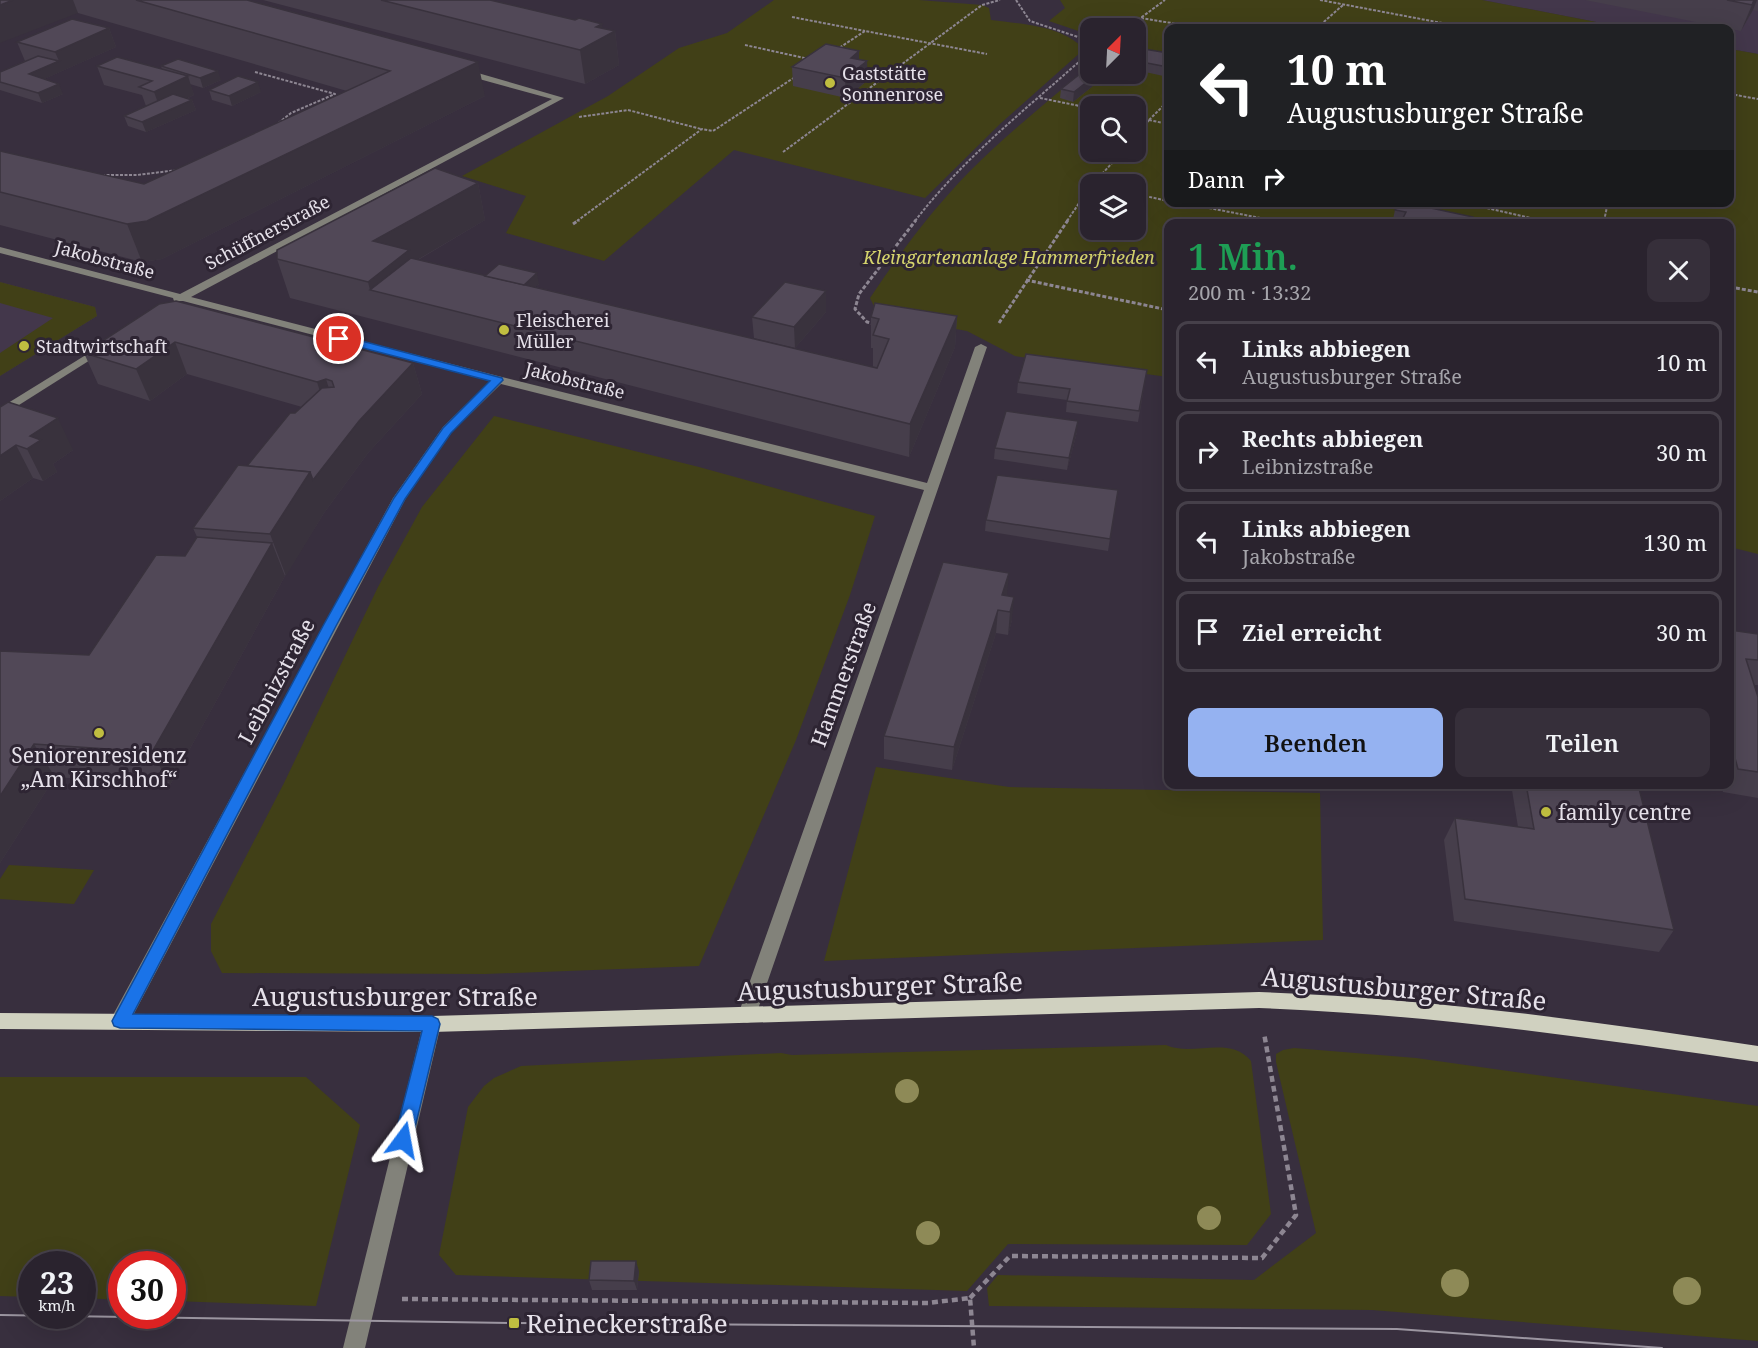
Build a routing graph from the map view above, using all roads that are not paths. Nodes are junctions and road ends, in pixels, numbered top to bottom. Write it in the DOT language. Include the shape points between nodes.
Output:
graph roads {
  1 [pos="457,70"];
  2 [pos="0,250"];
  3 [pos="176,301"];
  4 [pos="110,342"];
  5 [pos="981,347"];
  6 [pos="498,380"];
  7 [pos="0,413"];
  8 [pos="933,488"];
  9 [pos="747,1015"];
  10 [pos="0,1021"];
  11 [pos="120,1021"];
  12 [pos="432,1024"];
  13 [pos="1758,1054"];
  14 [pos="354,1348"];
  1 -- 3 [label="street, Schüffnerstraße" via="560,98"];
  2 -- 3 [label="street, Jakobstraße"];
  3 -- 6 [label="street, Jakobstraße"];
  4 -- 7 [label="street"];
  5 -- 8 [label="street, Hammerstraße"];
  6 -- 8 [label="street, Jakobstraße"];
  6 -- 11 [label="street, Leibnizstraße" via="447,430 400,498"];
  8 -- 9 [label="street, Hammerstraße"];
  9 -- 12 [label="main road, Augustusburger Straße"];
  9 -- 13 [label="main road, Augustusburger Straße" via="1327,1001 1606,1032"];
  10 -- 11 [label="main road, Augustusburger Straße"];
  11 -- 12 [label="main road, Augustusburger Straße"];
  12 -- 14 [label="street"];
}
